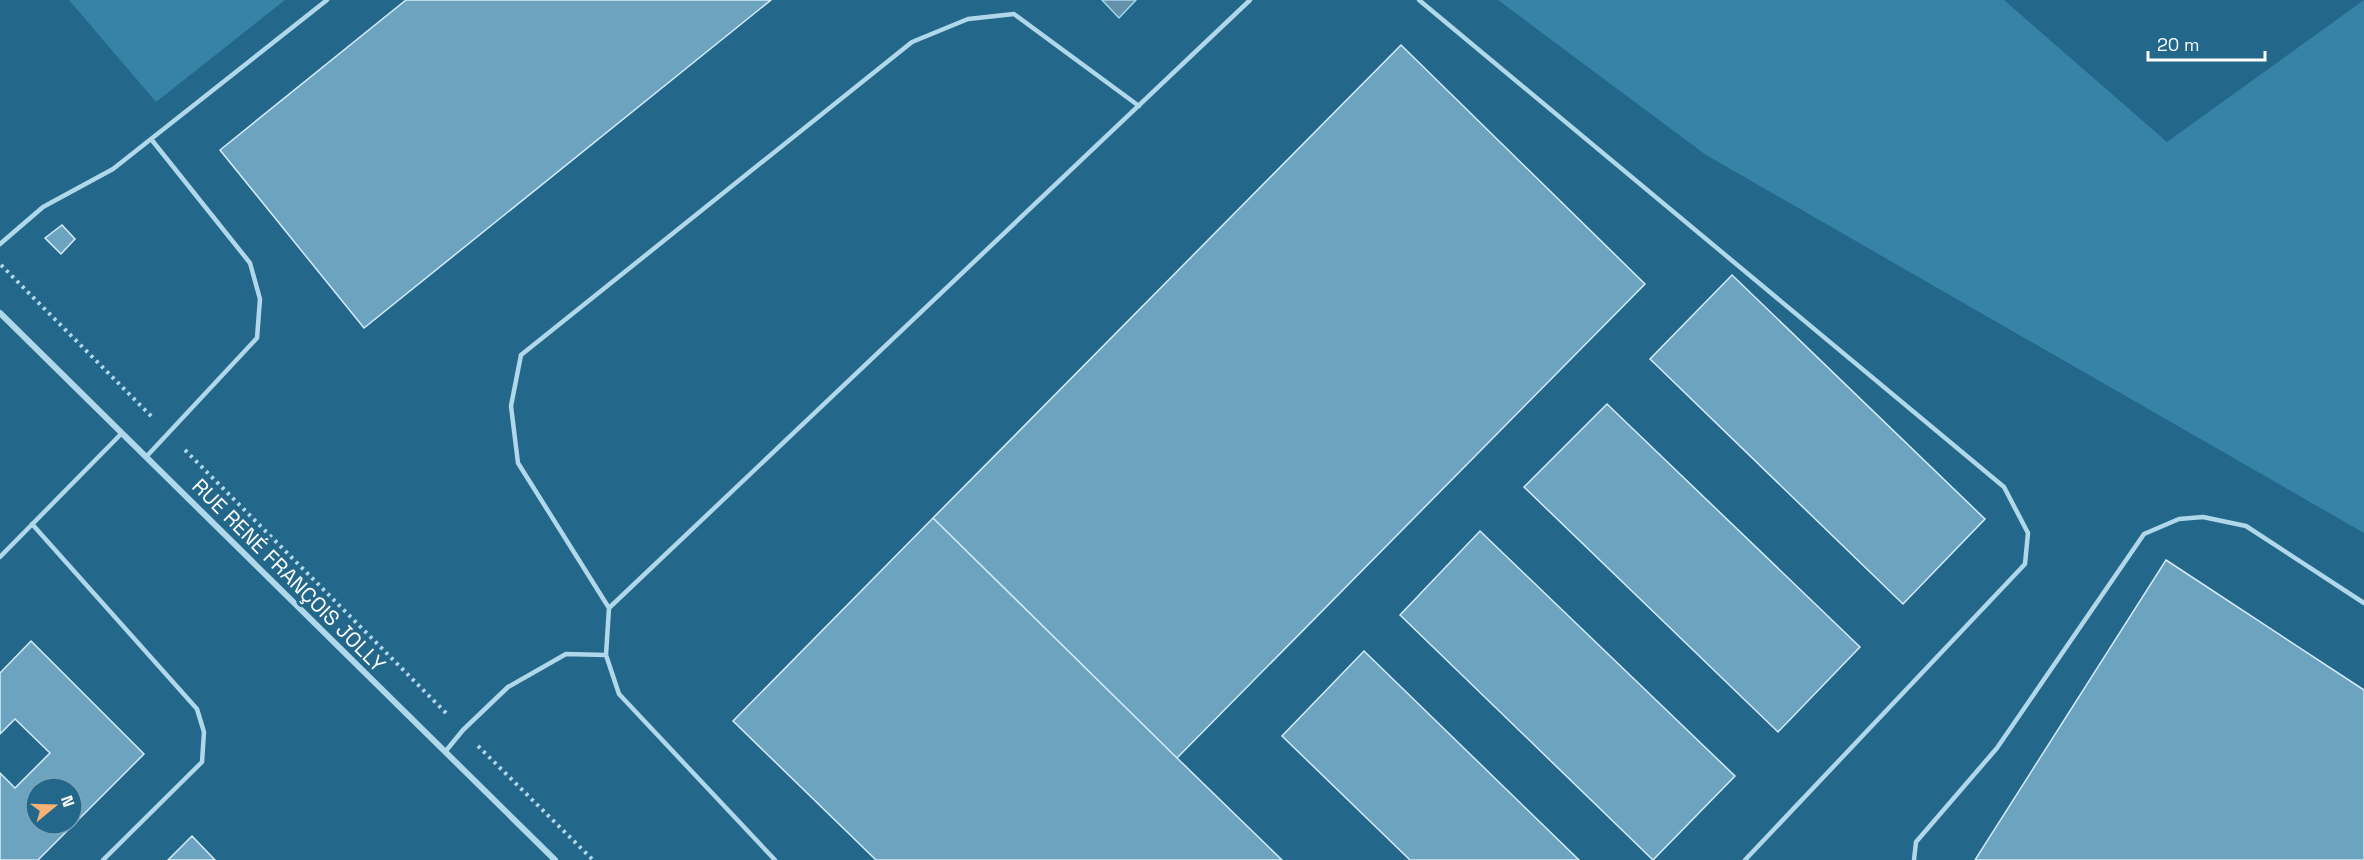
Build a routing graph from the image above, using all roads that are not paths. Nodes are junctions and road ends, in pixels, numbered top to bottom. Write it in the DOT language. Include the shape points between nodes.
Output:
graph roads {
  1 [pos="327,0"];
  2 [pos="1251,0"];
  3 [pos="1419,0"];
  4 [pos="1139,106"];
  5 [pos="151,139"];
  6 [pos="0,244"];
  7 [pos="0,313"];
  8 [pos="122,433"];
  9 [pos="146,457"];
  10 [pos="32,525"];
  11 [pos="0,557"];
  12 [pos="2364,603"];
  13 [pos="609,608"];
  14 [pos="606,655"];
  15 [pos="445,752"];
  16 [pos="103,860"];
  17 [pos="555,860"];
  18 [pos="775,860"];
  19 [pos="1745,860"];
  20 [pos="1914,860"];
  1 -- 5 [label="lane"];
  2 -- 4 [label="lane"];
  3 -- 19 [label="lane" via="2004,487 2028,533 2025,564"];
  4 -- 13 [label="lane"];
  4 -- 13 [label="lane" via="1014,14 958,23 912,42 522,355 511,406 518,464"];
  5 -- 6 [label="lane" via="113,169 43,207"];
  5 -- 9 [label="lane" via="250,263 260,299 257,338"];
  7 -- 8 [label="street, RUE RENÉ FRANÇOIS JOLLY"];
  8 -- 9 [label="street, RUE RENÉ FRANÇOIS JOLLY"];
  8 -- 10 [label="lane"];
  9 -- 15 [label="street, RUE RENÉ FRANÇOIS JOLLY"];
  10 -- 11 [label="lane"];
  10 -- 16 [label="lane" via="197,709 204,732 202,762"];
  12 -- 20 [label="lane" via="2246,526 2179,519 2144,534 1997,748 1916,842"];
  13 -- 14 [label="lane"];
  14 -- 15 [label="lane" via="566,654 508,687"];
  14 -- 18 [label="lane" via="619,694"];
  15 -- 17 [label="street, RUE RENÉ FRANÇOIS JOLLY"];
}
